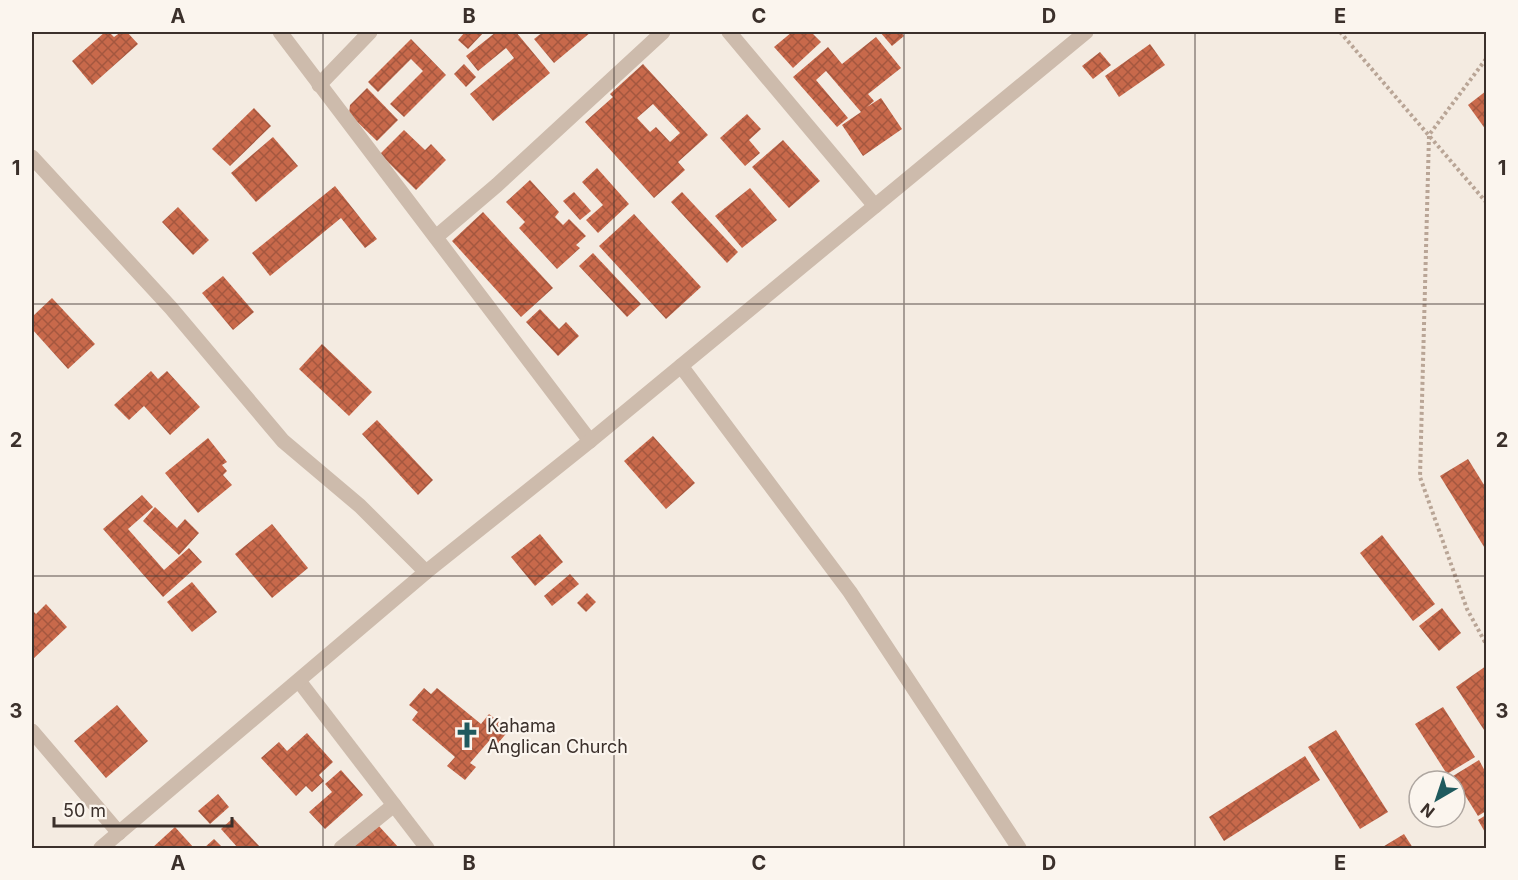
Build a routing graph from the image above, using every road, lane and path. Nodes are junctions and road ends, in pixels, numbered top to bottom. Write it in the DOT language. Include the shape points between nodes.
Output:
graph roads {
  1 [pos="280,32"];
  2 [pos="370,32"];
  3 [pos="663,32"];
  4 [pos="729,32"];
  5 [pos="1086,32"];
  6 [pos="1340,32"];
  7 [pos="1486,59"];
  8 [pos="319,85"];
  9 [pos="1429,135"];
  10 [pos="32,157"];
  11 [pos="1486,202"];
  12 [pos="875,206"];
  13 [pos="436,237"];
  14 [pos="681,366"];
  15 [pos="590,441"];
  16 [pos="426,572"];
  17 [pos="1486,644"];
  18 [pos="299,681"];
  19 [pos="32,730"];
  20 [pos="394,805"];
  21 [pos="119,833"];
  22 [pos="101,849"];
  23 [pos="341,849"];
  24 [pos="427,849"];
  25 [pos="1019,849"];
  1 -- 8 [label="street"];
  2 -- 8 [label="street"];
  3 -- 13 [label="street"];
  4 -- 12 [label="street"];
  5 -- 12 [label="street"];
  6 -- 9 [label="path"];
  7 -- 9 [label="path"];
  8 -- 13 [label="street"];
  9 -- 11 [label="path"];
  9 -- 17 [label="path" via="1420,477 1467,609"];
  10 -- 16 [label="street" via="171,308 283,441 360,506"];
  12 -- 14 [label="street"];
  13 -- 15 [label="street"];
  14 -- 15 [label="street"];
  14 -- 25 [label="street" via="850,592"];
  15 -- 16 [label="street"];
  16 -- 18 [label="street"];
  18 -- 20 [label="street"];
  18 -- 21 [label="street"];
  19 -- 21 [label="street"];
  20 -- 23 [label="street"];
  20 -- 24 [label="street"];
  21 -- 22 [label="street"];
}
